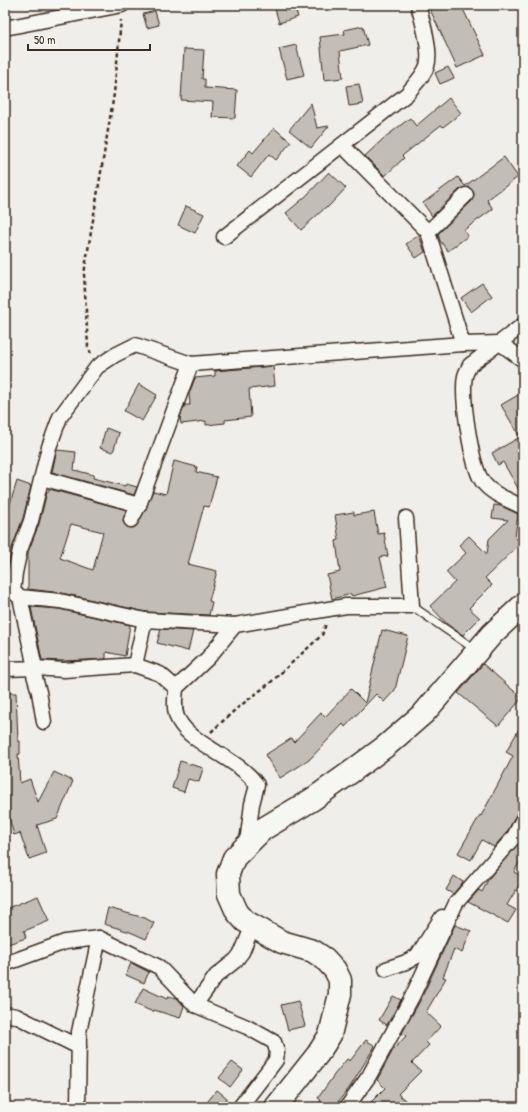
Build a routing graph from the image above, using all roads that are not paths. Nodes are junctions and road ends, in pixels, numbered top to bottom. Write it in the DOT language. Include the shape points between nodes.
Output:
graph roads {
  1 [pos="122,5"];
  2 [pos="418,5"];
  3 [pos="5,28"];
  4 [pos="342,146"];
  5 [pos="466,196"];
  6 [pos="428,232"];
  7 [pos="224,237"];
  8 [pos="523,325"];
  9 [pos="500,343"];
  10 [pos="463,344"];
  11 [pos="523,360"];
  12 [pos="191,364"];
  13 [pos="42,478"];
  14 [pos="139,505"];
  15 [pos="523,507"];
  16 [pos="406,518"];
  17 [pos="131,520"];
  18 [pos="20,597"];
  19 [pos="523,605"];
  20 [pos="412,606"];
  21 [pos="145,620"];
  22 [pos="235,625"];
  23 [pos="477,651"];
  24 [pos="136,665"];
  25 [pos="33,668"];
  26 [pos="5,669"];
  27 [pos="176,688"];
  28 [pos="44,722"];
  29 [pos="523,819"];
  30 [pos="247,843"];
  31 [pos="456,903"];
  32 [pos="252,925"];
  33 [pos="99,938"];
  34 [pos="5,964"];
  35 [pos="386,969"];
  36 [pos="195,1005"];
  37 [pos="5,1014"];
  38 [pos="79,1047"];
  39 [pos="78,1107"];
  40 [pos="240,1107"];
  41 [pos="276,1107"];
  42 [pos="347,1107"];
  1 -- 3 [label="street"];
  2 -- 4 [label="street" via="425,32 427,66 407,94"];
  4 -- 6 [label="street"];
  4 -- 7 [label="street"];
  5 -- 6 [label="street"];
  6 -- 10 [label="street"];
  8 -- 9 [label="street"];
  9 -- 10 [label="street"];
  9 -- 11 [label="street"];
  9 -- 15 [label="street" via="470,365 465,375 471,453 482,481 492,491"];
  10 -- 12 [label="street"];
  12 -- 13 [label="street" via="135,345 115,354 97,367 60,417 49,447"];
  12 -- 14 [label="street"];
  13 -- 14 [label="street"];
  13 -- 18 [label="street" via="15,573 13,592"];
  14 -- 17 [label="street"];
  16 -- 20 [label="street"];
  18 -- 21 [label="street" via="60,601"];
  18 -- 25 [label="street"];
  19 -- 23 [label="highway"];
  20 -- 22 [label="street" via="332,608"];
  20 -- 23 [label="lane"];
  21 -- 22 [label="street"];
  21 -- 24 [label="street"];
  22 -- 27 [label="street" via="208,658"];
  23 -- 30 [label="highway" via="424,713 386,746 313,799 263,829"];
  24 -- 25 [label="street" via="64,670"];
  24 -- 27 [label="street" via="160,674"];
  25 -- 26 [label="street"];
  25 -- 28 [label="street"];
  27 -- 30 [label="street" via="175,709 178,721 199,741 242,770 257,785"];
  29 -- 31 [label="street" via="514,837"];
  30 -- 32 [label="highway" via="234,858 228,874 228,888 237,912"];
  31 -- 35 [label="street" via="447,910 417,956"];
  31 -- 42 [label="street" via="412,997 369,1076"];
  32 -- 36 [label="street" via="242,952 216,976"];
  32 -- 41 [label="highway" via="282,942 313,951 325,959 340,980 340,994 330,1035"];
  33 -- 34 [label="street" via="65,942"];
  33 -- 36 [label="street" via="160,967"];
  33 -- 38 [label="street" via="79,1032"];
  36 -- 40 [label="street" via="247,1027 274,1042 276,1060"];
  37 -- 38 [label="street" via="16,1016"];
  38 -- 39 [label="street"];
}
